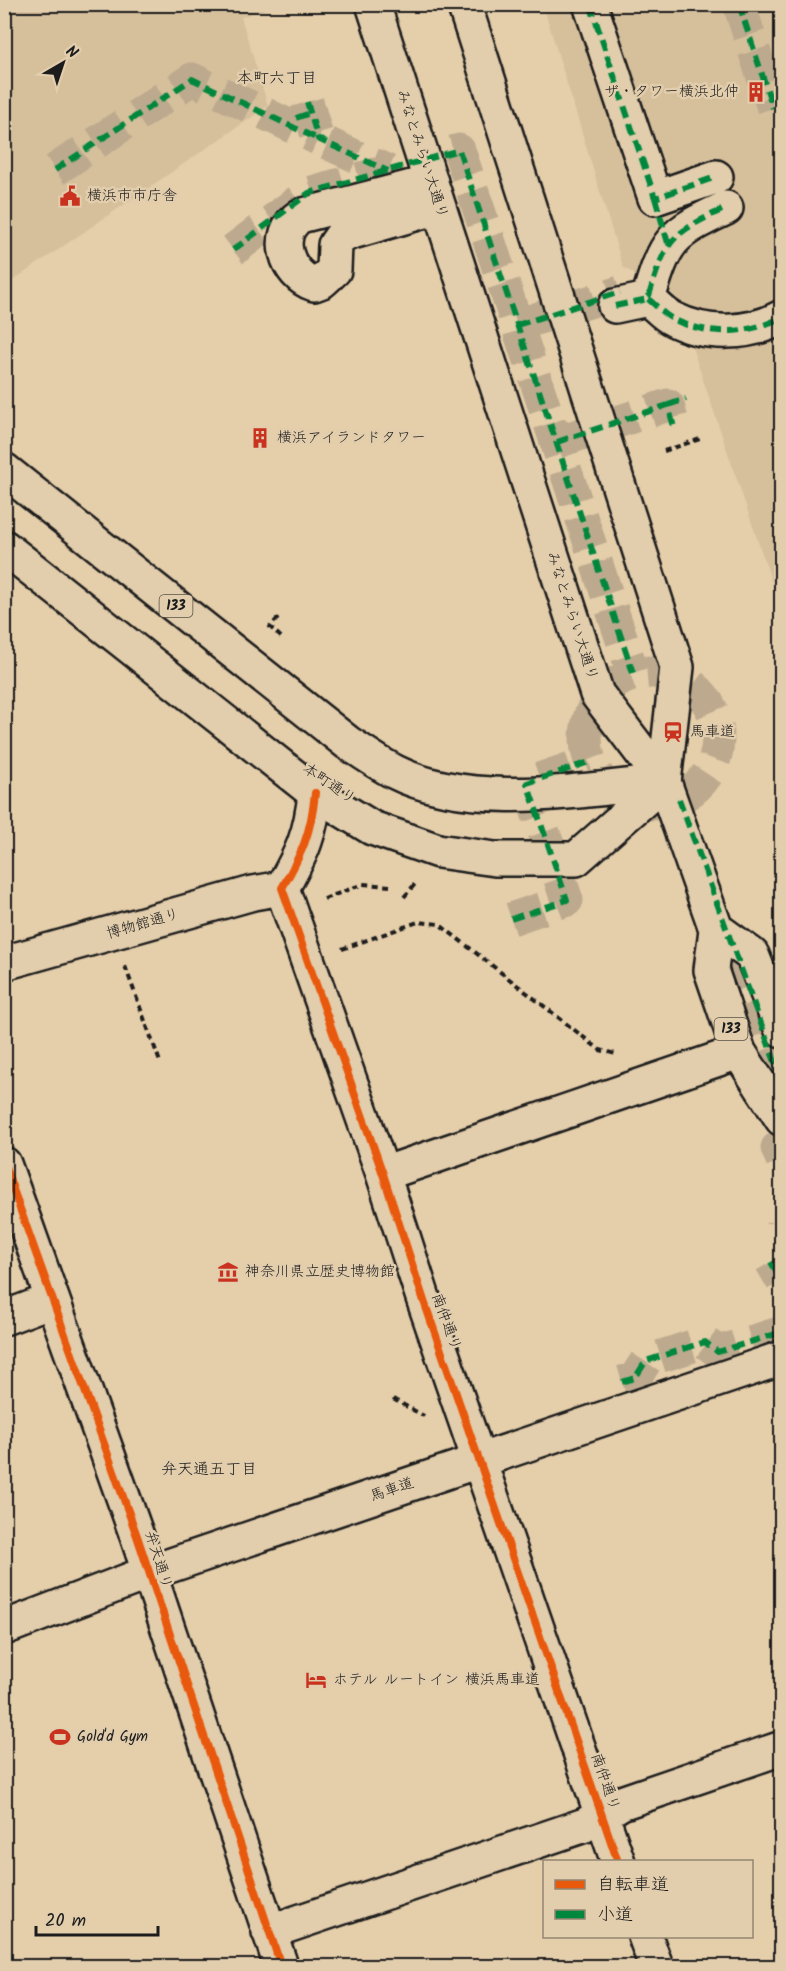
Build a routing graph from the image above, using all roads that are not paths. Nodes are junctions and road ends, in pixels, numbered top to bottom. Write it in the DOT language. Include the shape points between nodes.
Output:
graph roads {
  1 [pos="373,4"];
  2 [pos="464,4"];
  3 [pos="590,4"];
  4 [pos="716,177"];
  5 [pos="655,198"];
  6 [pos="726,208"];
  7 [pos="668,243"];
  8 [pos="648,298"];
  9 [pos="615,306"];
  10 [pos="782,317"];
  11 [pos="4,470"];
  12 [pos="4,546"];
  13 [pos="664,782"];
  14 [pos="315,793"];
  15 [pos="282,888"];
  16 [pos="716,929"];
  17 [pos="4,963"];
  18 [pos="782,1030"];
  19 [pos="739,1052"];
  20 [pos="782,1119"];
  21 [pos="4,1164"];
  22 [pos="383,1174"];
  23 [pos="52,1300"];
  24 [pos="4,1318"];
  25 [pos="782,1358"];
  26 [pos="479,1461"];
  27 [pos="148,1573"];
  28 [pos="4,1628"];
  29 [pos="782,1748"];
  30 [pos="602,1816"];
  31 [pos="617,1860"];
  32 [pos="269,1932"];
  33 [pos="646,1938"];
  34 [pos="282,1966"];
  35 [pos="656,1966"];
  1 -- 13 [label="main road, みなとみらい大通り" via="597,694"];
  2 -- 13 [label="main road" via="678,667"];
  3 -- 5 [label="main road"];
  4 -- 5 [label="main road"];
  5 -- 7 [label="main road"];
  6 -- 7 [label="main road" via="694,223"];
  7 -- 8 [label="main road"];
  8 -- 9 [label="main road"];
  8 -- 10 [label="main road" via="672,319 709,332 746,330"];
  11 -- 13 [label="main road, 133" via="348,743 396,773 451,790 507,795"];
  12 -- 14 [label="main road, 本町通り"];
  13 -- 14 [label="main road, 本町通り" via="576,859 495,859 438,851 372,828"];
  13 -- 16 [label="main road, 133"];
  14 -- 15 [label="main road" via="312,826"];
  15 -- 17 [label="main road, 博物館通り"];
  15 -- 22 [label="main road, 南仲通り"];
  16 -- 18 [label="main road" via="752,955"];
  16 -- 19 [label="main road, 133" via="711,970"];
  19 -- 20 [label="main road, 133"];
  19 -- 22 [label="main road"];
  21 -- 23 [label="main road, 弁天通り"];
  22 -- 26 [label="main road, 南仲通り"];
  23 -- 24 [label="main road"];
  23 -- 27 [label="main road, 弁天通り"];
  25 -- 26 [label="main road, 馬車道"];
  26 -- 27 [label="main road, 馬車道"];
  26 -- 30 [label="main road, 南仲通り"];
  27 -- 28 [label="main road, 馬車道"];
  27 -- 32 [label="main road, 弁天通り"];
  29 -- 30 [label="main road" via="621,1803"];
  30 -- 31 [label="main road, 南仲通り"];
  30 -- 32 [label="main road"];
  32 -- 34 [label="main road, 弁天通り"];
  33 -- 35 [label="main road"];
}
